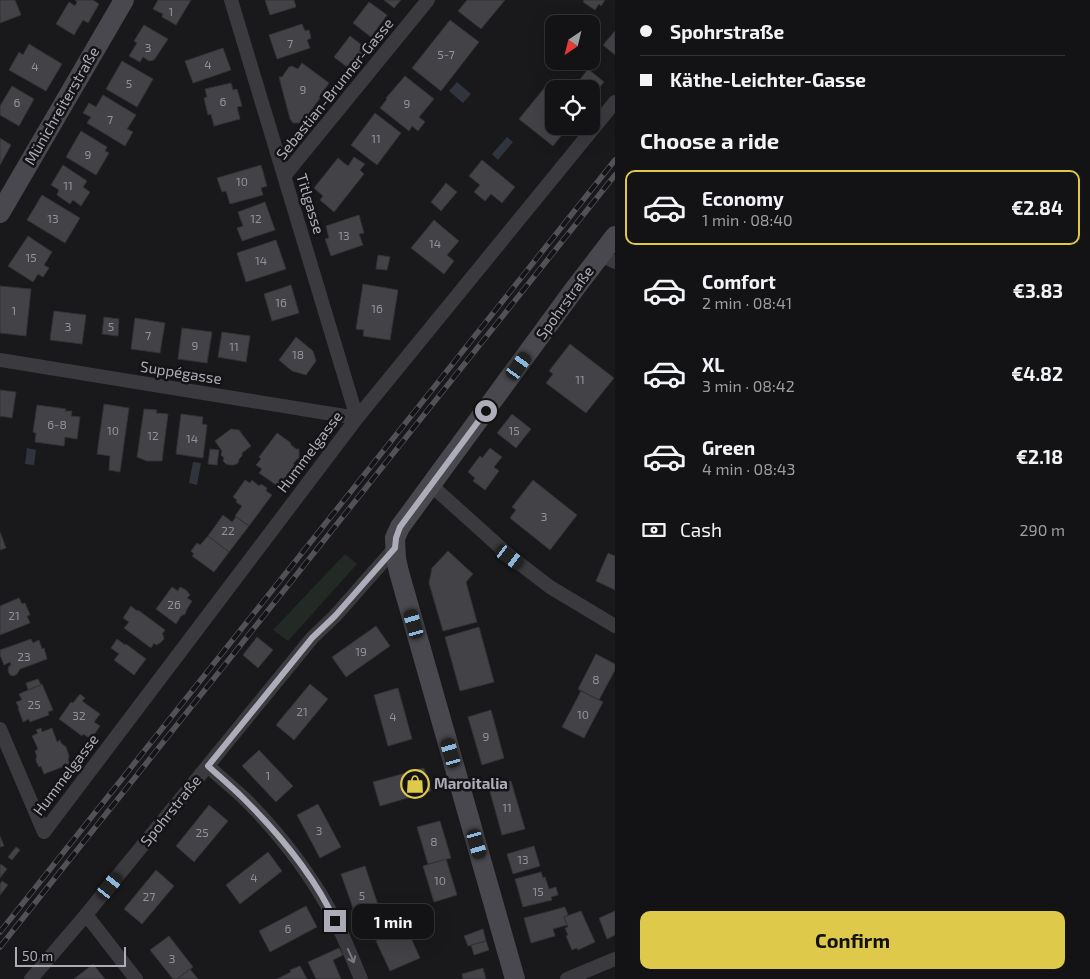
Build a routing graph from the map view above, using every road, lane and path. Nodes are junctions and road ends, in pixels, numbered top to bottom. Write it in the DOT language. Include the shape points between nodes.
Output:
graph roads {
  1 [pos="124,0"];
  2 [pos="232,0"];
  3 [pos="428,0"];
  4 [pos="615,102"];
  5 [pos="285,175"];
  6 [pos="0,213"];
  7 [pos="615,236"];
  8 [pos="608,258"];
  9 [pos="0,360"];
  10 [pos="357,418"];
  11 [pos="432,486"];
  12 [pos="395,548"];
  13 [pos="615,626"];
  14 [pos="0,729"];
  15 [pos="208,766"];
  16 [pos="85,916"];
  17 [pos="615,958"];
  18 [pos="31,979"];
  19 [pos="136,979"];
  20 [pos="361,979"];
  21 [pos="515,979"];
  22 [pos="567,979"];
  1 -- 6 [label="street, Münichreiterstraße"];
  2 -- 5 [label="street, Titlgasse"];
  3 -- 5 [label="street, Sebastian-Brunner-Gasse"];
  4 -- 10 [label="street, Hummelgasse"];
  5 -- 10 [label="street, Titlgasse"];
  7 -- 8 [label="street, Spohrstraße"];
  8 -- 11 [label="street, Spohrstraße"];
  9 -- 10 [label="street, Suppégasse"];
  10 -- 14 [label="street, Hummelgasse" via="44,832"];
  11 -- 12 [label="street, Spohrstraße" via="400,527"];
  11 -- 13 [label="street" via="510,557 550,587"];
  12 -- 15 [label="street, Spohrstraße" via="312,638"];
  12 -- 21 [label="street" via="399,572"];
  15 -- 16 [label="street, Spohrstraße"];
  15 -- 20 [label="street, one-way" via="244,798 295,856 333,916"];
  16 -- 18 [label="street, Spohrstraße"];
  16 -- 19 [label="street"];
  17 -- 22 [label="street"];
}
